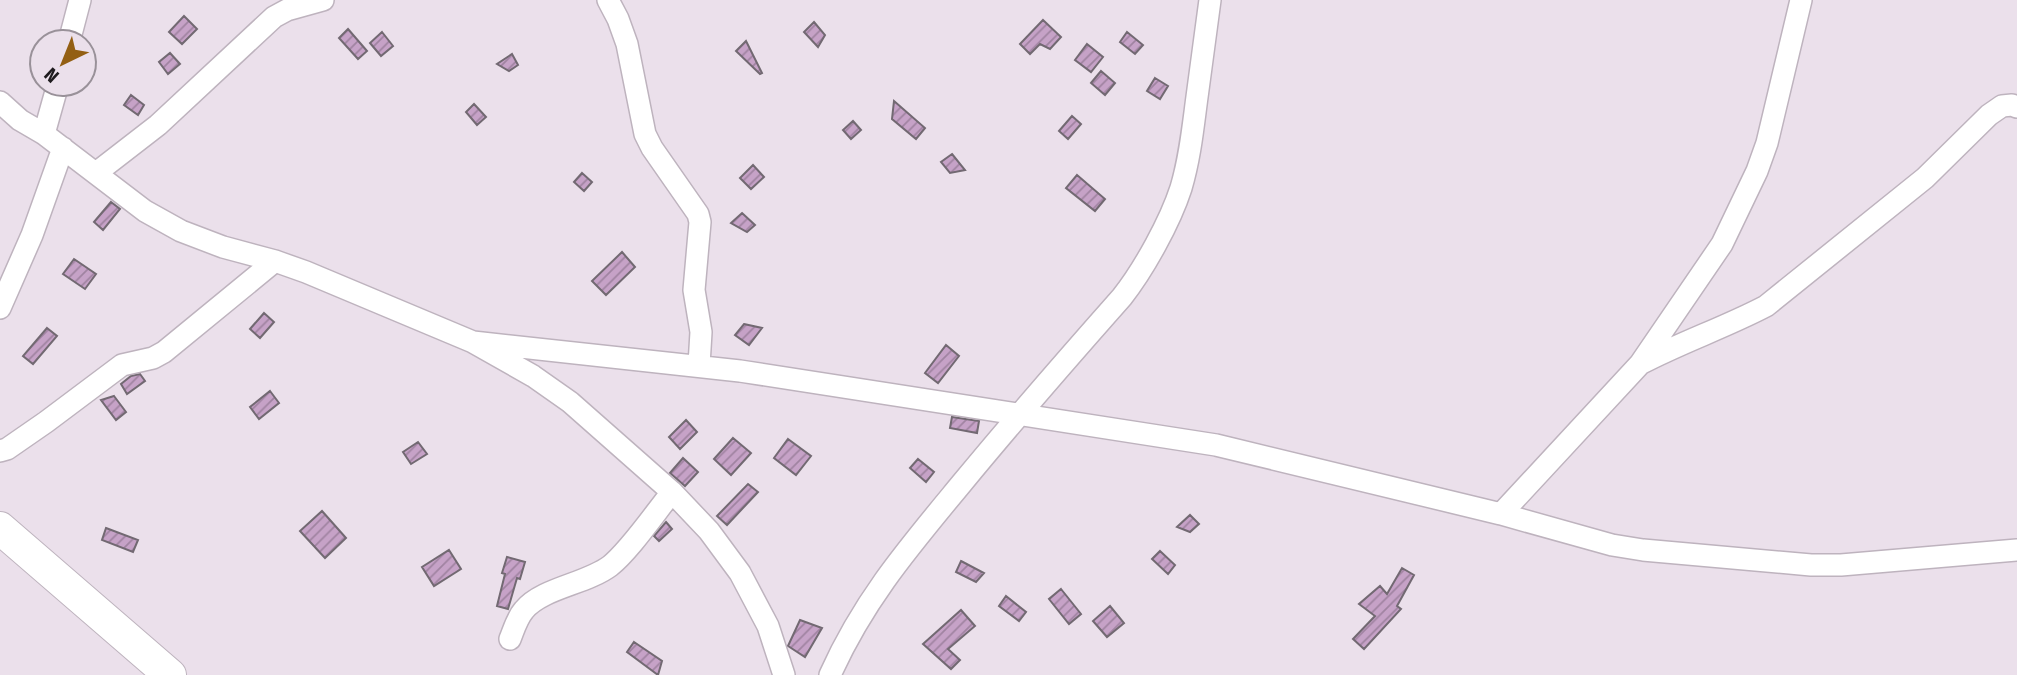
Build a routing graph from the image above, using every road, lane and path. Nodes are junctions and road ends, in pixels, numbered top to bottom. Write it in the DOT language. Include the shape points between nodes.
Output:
graph roads {
  1 [pos="80,0"];
  2 [pos="323,0"];
  3 [pos="608,0"];
  4 [pos="1210,0"];
  5 [pos="1801,0"];
  6 [pos="73,28"];
  7 [pos="54,98"];
  8 [pos="0,102"];
  9 [pos="2017,107"];
  10 [pos="44,134"];
  11 [pos="63,148"];
  12 [pos="96,173"];
  13 [pos="275,261"];
  14 [pos="0,308"];
  15 [pos="474,342"];
  16 [pos="1640,364"];
  17 [pos="699,365"];
  18 [pos="1020,413"];
  19 [pos="0,451"];
  20 [pos="672,492"];
  21 [pos="1502,513"];
  22 [pos="0,528"];
  23 [pos="2017,550"];
  24 [pos="510,639"];
  25 [pos="170,675"];
  26 [pos="784,675"];
  27 [pos="830,675"];
  1 -- 6 [label="street"];
  2 -- 12 [label="street" via="274,18 158,125"];
  3 -- 17 [label="street" via="627,44 645,134 700,222 694,290 701,332"];
  4 -- 18 [label="street" via="1190,151 1174,204 1135,280"];
  5 -- 16 [label="street" via="1757,171 1722,244"];
  7 -- 10 [label="street"];
  8 -- 10 [label="street"];
  9 -- 16 [label="street" via="2002,106 1989,115 1925,178 1766,306"];
  10 -- 11 [label="street"];
  11 -- 12 [label="street"];
  11 -- 14 [label="street"];
  12 -- 13 [label="street" via="145,211 181,231"];
  13 -- 15 [label="street"];
  13 -- 19 [label="street" via="164,352 122,365"];
  15 -- 17 [label="street"];
  15 -- 20 [label="street" via="570,402"];
  16 -- 21 [label="street"];
  17 -- 18 [label="street"];
  18 -- 21 [label="street" via="1216,445"];
  18 -- 27 [label="street" via="894,565 864,608"];
  20 -- 24 [label="street" via="621,556 597,574 534,600 523,610"];
  20 -- 26 [label="street" via="740,573 768,625"];
  21 -- 23 [label="street" via="1612,545 1811,565"];
  22 -- 25 [label="highway"];
}
